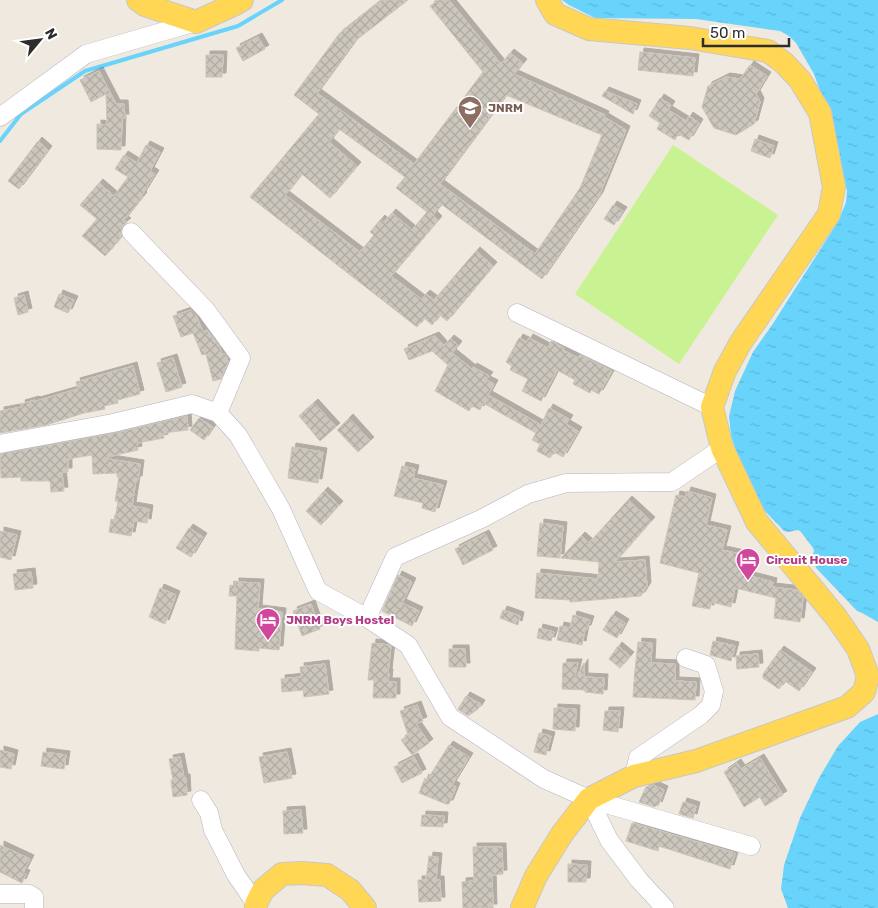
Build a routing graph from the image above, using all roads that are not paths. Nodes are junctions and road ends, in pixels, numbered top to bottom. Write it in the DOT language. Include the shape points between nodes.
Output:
graph roads {
  1 [pos="138,0"];
  2 [pos="242,0"];
  3 [pos="547,0"];
  4 [pos="196,22"];
  5 [pos="0,117"];
  6 [pos="131,232"];
  7 [pos="517,314"];
  8 [pos="712,407"];
  9 [pos="218,413"];
  10 [pos="0,444"];
  11 [pos="722,448"];
  12 [pos="367,618"];
  13 [pos="686,658"];
  14 [pos="634,776"];
  15 [pos="589,799"];
  16 [pos="201,800"];
  17 [pos="751,846"];
  18 [pos="0,894"];
  19 [pos="256,906"];
  20 [pos="34,908"];
  21 [pos="365,908"];
  22 [pos="522,908"];
  23 [pos="665,908"];
  1 -- 4 [label="main road"];
  2 -- 4 [label="main road"];
  3 -- 8 [label="main road" via="555,14 589,29 690,38 768,51 800,80 820,114 834,187 829,214 741,342"];
  4 -- 5 [label="street" via="86,54"];
  6 -- 9 [label="street" via="206,310 241,358"];
  7 -- 8 [label="street"];
  8 -- 11 [label="main road"];
  9 -- 10 [label="street" via="192,404"];
  9 -- 12 [label="street" via="238,435 281,509 318,591"];
  11 -- 12 [label="street" via="672,482 566,483 528,494 395,557"];
  11 -- 14 [label="main road" via="757,522 836,617 858,650 868,676 864,692 847,707 696,761"];
  12 -- 15 [label="street" via="408,644 450,716 544,779"];
  13 -- 14 [label="street" via="706,665 714,691 711,706 638,758"];
  14 -- 15 [label="main road"];
  15 -- 17 [label="street"];
  15 -- 22 [label="main road" via="536,876"];
  15 -- 23 [label="street" via="609,840"];
  16 -- 19 [label="street" via="236,875"];
  18 -- 20 [label="street" via="29,894 34,897"];
  19 -- 21 [label="main road" via="264,890 282,874 302,872 327,875 350,890"];
}
